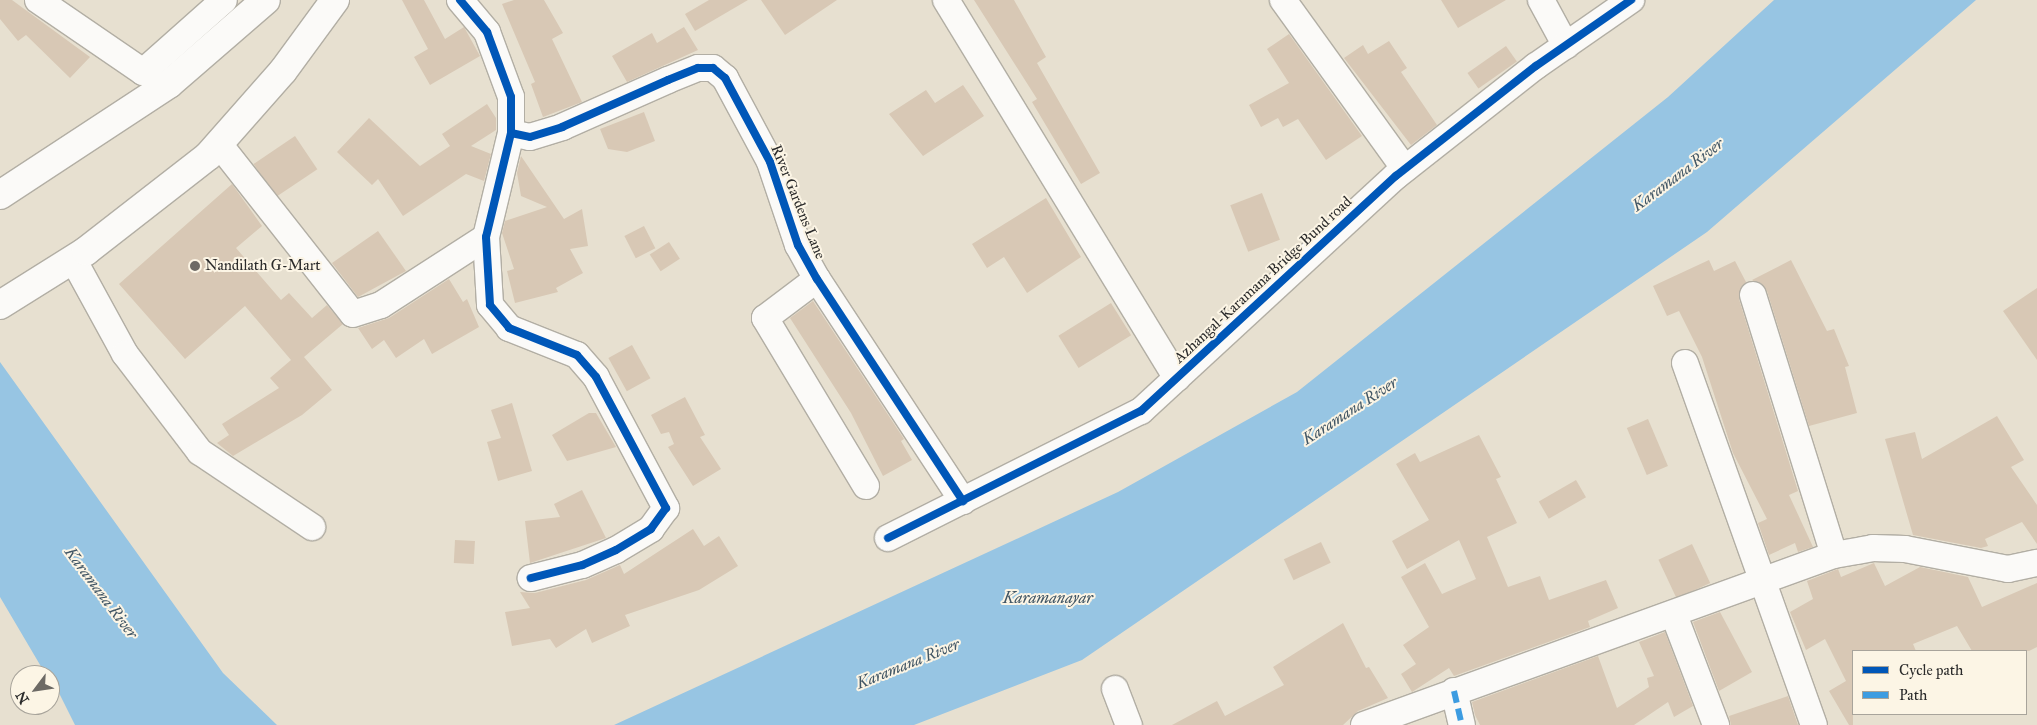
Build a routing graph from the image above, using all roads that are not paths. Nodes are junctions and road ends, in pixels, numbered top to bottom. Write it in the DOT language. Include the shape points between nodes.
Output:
graph roads {
  1 [pos="38,0"];
  2 [pos="224,0"];
  3 [pos="266,0"];
  4 [pos="335,0"];
  5 [pos="460,0"];
  6 [pos="946,0"];
  7 [pos="1283,0"];
  8 [pos="1541,0"];
  9 [pos="1631,0"];
  10 [pos="1566,46"];
  11 [pos="511,133"];
  12 [pos="219,144"];
  13 [pos="1405,169"];
  14 [pos="9,190"];
  15 [pos="486,237"];
  16 [pos="80,255"];
  17 [pos="816,279"];
  18 [pos="1754,295"];
  19 [pos="0,305"];
  20 [pos="1685,363"];
  21 [pos="1177,378"];
  22 [pos="866,486"];
  23 [pos="963,501"];
  24 [pos="312,528"];
  25 [pos="888,538"];
  26 [pos="1834,555"];
  27 [pos="2037,563"];
  28 [pos="531,578"];
  29 [pos="1760,582"];
  30 [pos="1674,615"];
  31 [pos="1115,689"];
  32 [pos="1454,691"];
  33 [pos="1129,725"];
  34 [pos="1364,725"];
  35 [pos="1462,725"];
  36 [pos="1716,725"];
  37 [pos="1814,725"];
  1 -- 2 [label="street" via="143,72"];
  3 -- 14 [label="main road" via="170,84"];
  4 -- 12 [label="main road" via="282,71"];
  5 -- 11 [label="street" via="487,32 510,97"];
  6 -- 21 [label="street"];
  7 -- 13 [label="street"];
  8 -- 10 [label="street"];
  9 -- 10 [label="street, Azhangal-Karamana Bridge Bund road"];
  10 -- 13 [label="street, Azhangal-Karamana Bridge Bund road"];
  11 -- 15 [label="street"];
  11 -- 17 [label="street, River Gardens Lane" via="530,137 562,127 675,77 713,68 725,78 770,162 798,245"];
  12 -- 15 [label="street" via="353,314 381,305"];
  12 -- 16 [label="main road"];
  13 -- 21 [label="street, Azhangal-Karamana Bridge Bund road"];
  15 -- 28 [label="street" via="490,305 500,320 577,355 596,377 666,508 651,529 616,550 582,566"];
  16 -- 19 [label="main road"];
  16 -- 24 [label="street" via="125,354 200,452"];
  17 -- 22 [label="street" via="765,318"];
  17 -- 23 [label="street, River Gardens Lane"];
  18 -- 26 [label="street"];
  20 -- 29 [label="street"];
  21 -- 23 [label="street, Azhangal-Karamana Bridge Bund road" via="1141,411"];
  23 -- 25 [label="street, Azhangal-Karamana Bridge Bund road"];
  26 -- 27 [label="street" via="1897,549 2008,569"];
  26 -- 29 [label="street"];
  29 -- 30 [label="street"];
  29 -- 37 [label="street"];
  30 -- 32 [label="street"];
  30 -- 36 [label="street"];
  31 -- 33 [label="street"];
  32 -- 34 [label="street"];
  32 -- 35 [label="street"];
}
